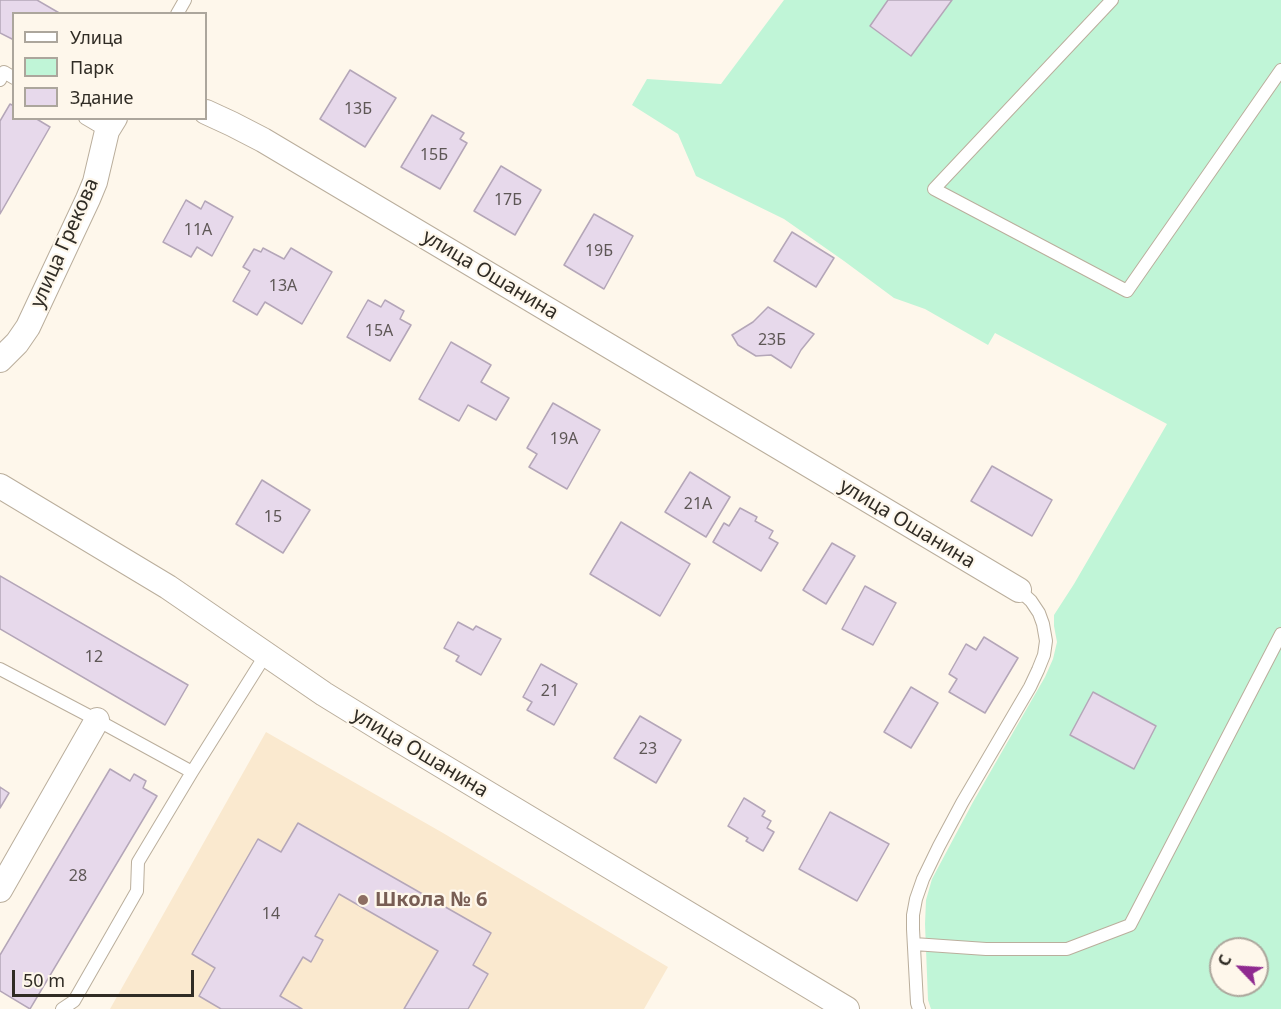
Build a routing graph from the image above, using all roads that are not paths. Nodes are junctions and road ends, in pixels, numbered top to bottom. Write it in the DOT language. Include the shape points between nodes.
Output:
graph roads {
  1 [pos="1112,0"];
  2 [pos="1281,70"];
  3 [pos="207,112"];
  4 [pos="92,120"];
  5 [pos="111,125"];
  6 [pos="0,360"];
  7 [pos="0,486"];
  8 [pos="1019,590"];
  9 [pos="1281,634"];
  10 [pos="266,654"];
  11 [pos="0,669"];
  12 [pos="97,720"];
  13 [pos="192,772"];
  14 [pos="0,890"];
  15 [pos="914,944"];
  16 [pos="844,1008"];
  17 [pos="62,1009"];
  18 [pos="919,1009"];
  1 -- 2 [label="lane" via="934,189 1126,291"];
  3 -- 8 [label="street, улица Ошанина" via="263,140"];
  4 -- 5 [label="lane"];
  5 -- 6 [label="street, улица Грекова" via="88,200 28,327"];
  7 -- 10 [label="street, улица Ошанина" via="168,587"];
  8 -- 15 [label="lane" via="1039,613 1046,640 1044,655 923,879 913,915"];
  9 -- 15 [label="lane" via="1130,925 1067,949"];
  10 -- 13 [label="lane"];
  10 -- 16 [label="street, улица Ошанина" via="389,734"];
  11 -- 12 [label="lane"];
  12 -- 13 [label="lane"];
  12 -- 14 [label="street"];
  13 -- 17 [label="lane" via="138,862 137,891 74,1001"];
  15 -- 18 [label="lane"];
}
